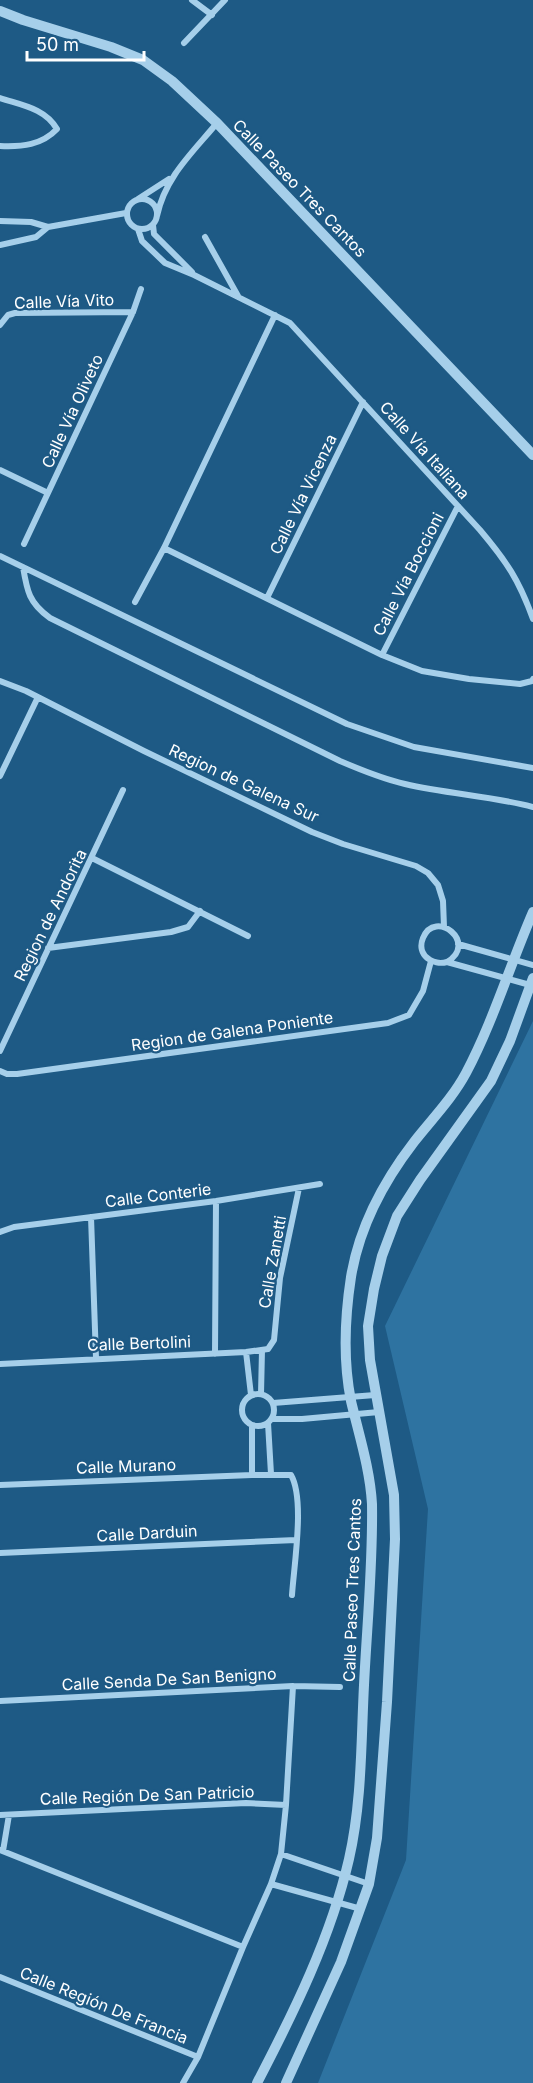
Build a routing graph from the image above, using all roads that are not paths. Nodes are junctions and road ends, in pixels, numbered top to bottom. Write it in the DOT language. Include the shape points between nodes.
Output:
graph roads {
  1 [pos="192,0"];
  2 [pos="225,0"];
  3 [pos="0,11"];
  4 [pos="212,15"];
  5 [pos="184,43"];
  6 [pos="0,98"];
  7 [pos="217,123"];
  8 [pos="0,146"];
  9 [pos="172,177"];
  10 [pos="138,199"];
  11 [pos="126,213"];
  12 [pos="157,216"];
  13 [pos="0,221"];
  14 [pos="153,225"];
  15 [pos="48,227"];
  16 [pos="138,229"];
  17 [pos="205,237"];
  18 [pos="0,245"];
  19 [pos="194,275"];
  20 [pos="141,289"];
  21 [pos="238,296"];
  22 [pos="133,312"];
  23 [pos="275,315"];
  24 [pos="0,325"];
  25 [pos="363,402"];
  26 [pos="533,455"];
  27 [pos="0,470"];
  28 [pos="48,493"];
  29 [pos="458,506"];
  30 [pos="24,544"];
  31 [pos="164,548"];
  32 [pos="0,555"];
  33 [pos="23,567"];
  34 [pos="267,598"];
  35 [pos="135,602"];
  36 [pos="533,619"];
  37 [pos="382,655"];
  38 [pos="533,679"];
  39 [pos="0,681"];
  40 [pos="38,697"];
  41 [pos="533,768"];
  42 [pos="0,776"];
  43 [pos="123,790"];
  44 [pos="533,807"];
  45 [pos="92,858"];
  46 [pos="200,911"];
  47 [pos="533,912"];
  48 [pos="444,927"];
  49 [pos="248,936"];
  50 [pos="458,944"];
  51 [pos="48,948"];
  52 [pos="513,959"];
  53 [pos="431,962"];
  54 [pos="447,962"];
  55 [pos="533,965"];
  56 [pos="506,977"];
  57 [pos="532,982"];
  58 [pos="0,1051"];
  59 [pos="0,1071"];
  60 [pos="320,1184"];
  61 [pos="299,1188"];
  62 [pos="216,1201"];
  63 [pos="91,1217"];
  64 [pos="0,1232"];
  65 [pos="274,1341"];
  66 [pos="262,1350"];
  67 [pos="246,1352"];
  68 [pos="215,1354"];
  69 [pos="96,1358"];
  70 [pos="0,1364"];
  71 [pos="261,1394"];
  72 [pos="251,1395"];
  73 [pos="375,1395"];
  74 [pos="350,1397"];
  75 [pos="273,1402"];
  76 [pos="379,1412"];
  77 [pos="355,1415"];
  78 [pos="270,1421"];
  79 [pos="252,1425"];
  80 [pos="252,1474"];
  81 [pos="270,1474"];
  82 [pos="0,1485"];
  83 [pos="296,1539"];
  84 [pos="0,1553"];
  85 [pos="292,1595"];
  86 [pos="293,1686"];
  87 [pos="340,1686"];
  88 [pos="0,1701"];
  89 [pos="286,1805"];
  90 [pos="0,1815"];
  91 [pos="9,1815"];
  92 [pos="2,1851"];
  93 [pos="281,1854"];
  94 [pos="345,1876"];
  95 [pos="271,1884"];
  96 [pos="369,1884"];
  97 [pos="338,1901"];
  98 [pos="361,1909"];
  99 [pos="243,1947"];
  100 [pos="0,1977"];
  101 [pos="198,2057"];
  102 [pos="183,2083"];
  103 [pos="257,2083"];
  104 [pos="286,2083"];
  1 -- 4 [label="street"];
  2 -- 4 [label="street"];
  3 -- 7 [label="street, Calle Paseo Tres Cantos" via="143,60"];
  4 -- 5 [label="street"];
  6 -- 8 [label="street" via="34,108 57,129 29,145"];
  7 -- 9 [label="street"];
  7 -- 26 [label="street, Calle Paseo Tres Cantos"];
  9 -- 10 [label="street"];
  9 -- 12 [label="street"];
  10 -- 11 [label="street"];
  10 -- 12 [label="street" via="152,202"];
  11 -- 15 [label="street"];
  11 -- 16 [label="street" via="129,223"];
  12 -- 14 [label="street"];
  13 -- 15 [label="street"];
  14 -- 16 [label="street"];
  14 -- 19 [label="street, Calle Vía Italiana" via="154,234"];
  15 -- 18 [label="street" via="36,237"];
  16 -- 19 [label="street, Calle Vía Italiana" via="142,241 165,263"];
  17 -- 21 [label="street"];
  19 -- 21 [label="street, Calle Vía Italiana"];
  20 -- 22 [label="street, Calle Vía Oliveto"];
  21 -- 23 [label="street, Calle Vía Italiana"];
  22 -- 24 [label="street, Calle Vía Vito" via="15,313"];
  22 -- 28 [label="street, Calle Vía Oliveto"];
  23 -- 25 [label="street, Calle Vía Italiana" via="290,323"];
  23 -- 31 [label="street"];
  25 -- 29 [label="street, Calle Vía Italiana"];
  25 -- 34 [label="street, Calle Vía Vicenza"];
  27 -- 28 [label="street"];
  28 -- 30 [label="street, Calle Vía Oliveto"];
  29 -- 36 [label="street, Calle Vía Italiana" via="506,561"];
  29 -- 37 [label="street, Calle Vía Boccioni"];
  31 -- 34 [label="street"];
  31 -- 35 [label="street"];
  32 -- 33 [label="street"];
  33 -- 41 [label="street" via="347,724 414,747"];
  33 -- 44 [label="street" via="32,602 50,618 340,761 406,784 502,798"];
  34 -- 37 [label="street"];
  37 -- 38 [label="street" via="422,671 469,679 520,684"];
  39 -- 40 [label="street, Region de Galena Sur"];
  40 -- 42 [label="street"];
  40 -- 48 [label="street, Region de Galena Sur" via="312,831 428,873 438,885 443,901"];
  43 -- 45 [label="street, Region de Andorita"];
  45 -- 46 [label="street"];
  45 -- 51 [label="street, Region de Andorita"];
  46 -- 49 [label="street"];
  46 -- 51 [label="street" via="188,927 171,932"];
  47 -- 52 [label="street, Calle Paseo Tres Cantos"];
  48 -- 50 [label="street" via="454,933"];
  48 -- 53 [label="street" via="427,931 421,941 423,953"];
  50 -- 52 [label="street"];
  50 -- 54 [label="street" via="455,955"];
  51 -- 58 [label="street, Region de Andorita"];
  52 -- 55 [label="street"];
  52 -- 56 [label="street, Calle Paseo Tres Cantos"];
  53 -- 54 [label="street"];
  53 -- 59 [label="street, Region de Galena Poniente" via="423,992 410,1015 388,1023 17,1074"];
  54 -- 56 [label="street"];
  56 -- 57 [label="street"];
  56 -- 74 [label="street, Calle Paseo Tres Cantos" via="465,1074 396,1166 361,1238 346,1312"];
  57 -- 73 [label="street" via="491,1081 397,1216 382,1256 368,1326"];
  60 -- 61 [label="street, Calle Conterie"];
  61 -- 62 [label="street, Calle Conterie"];
  61 -- 65 [label="street, Calle Zanetti" via="280,1278"];
  62 -- 63 [label="street, Calle Conterie"];
  62 -- 68 [label="street"];
  63 -- 64 [label="street, Calle Conterie"];
  63 -- 69 [label="street"];
  65 -- 66 [label="street, Calle Bertolini"];
  66 -- 67 [label="street, Calle Bertolini"];
  66 -- 71 [label="street"];
  67 -- 68 [label="street, Calle Bertolini"];
  67 -- 72 [label="street"];
  68 -- 69 [label="street, Calle Bertolini"];
  69 -- 70 [label="street, Calle Bertolini"];
  71 -- 72 [label="street"];
  71 -- 75 [label="street"];
  72 -- 79 [label="street" via="242,1412"];
  73 -- 74 [label="street"];
  73 -- 76 [label="street"];
  74 -- 75 [label="street"];
  74 -- 77 [label="street, Calle Paseo Tres Cantos"];
  75 -- 78 [label="street"];
  76 -- 77 [label="street"];
  76 -- 96 [label="street" via="394,1495 395,1539 377,1839"];
  77 -- 78 [label="street"];
  77 -- 94 [label="street, Calle Paseo Tres Cantos" via="366,1462 371,1513 370,1576 356,1823"];
  78 -- 79 [label="street"];
  78 -- 81 [label="street"];
  79 -- 80 [label="street"];
  80 -- 81 [label="street, Calle Murano"];
  80 -- 82 [label="street, Calle Murano"];
  81 -- 83 [label="street, Calle Murano" via="291,1475 296,1484"];
  83 -- 84 [label="street, Calle Darduin"];
  83 -- 85 [label="street"];
  86 -- 87 [label="street, Calle Senda De San Benigno"];
  86 -- 88 [label="street, Calle Senda De San Benigno"];
  86 -- 89 [label="street"];
  89 -- 91 [label="street, Calle Región De San Patricio" via="246,1803"];
  89 -- 93 [label="street"];
  90 -- 91 [label="street, Calle Región De San Patricio"];
  91 -- 92 [label="street"];
  92 -- 99 [label="street"];
  93 -- 94 [label="street"];
  93 -- 95 [label="street"];
  94 -- 96 [label="street"];
  94 -- 97 [label="street, Calle Paseo Tres Cantos"];
  95 -- 97 [label="street"];
  95 -- 99 [label="street"];
  96 -- 98 [label="street"];
  97 -- 98 [label="street"];
  97 -- 103 [label="street, Calle Paseo Tres Cantos" via="311,1970"];
  98 -- 104 [label="street"];
  99 -- 101 [label="street"];
  100 -- 101 [label="street, Calle Región De Francia"];
  101 -- 102 [label="street"];
}
